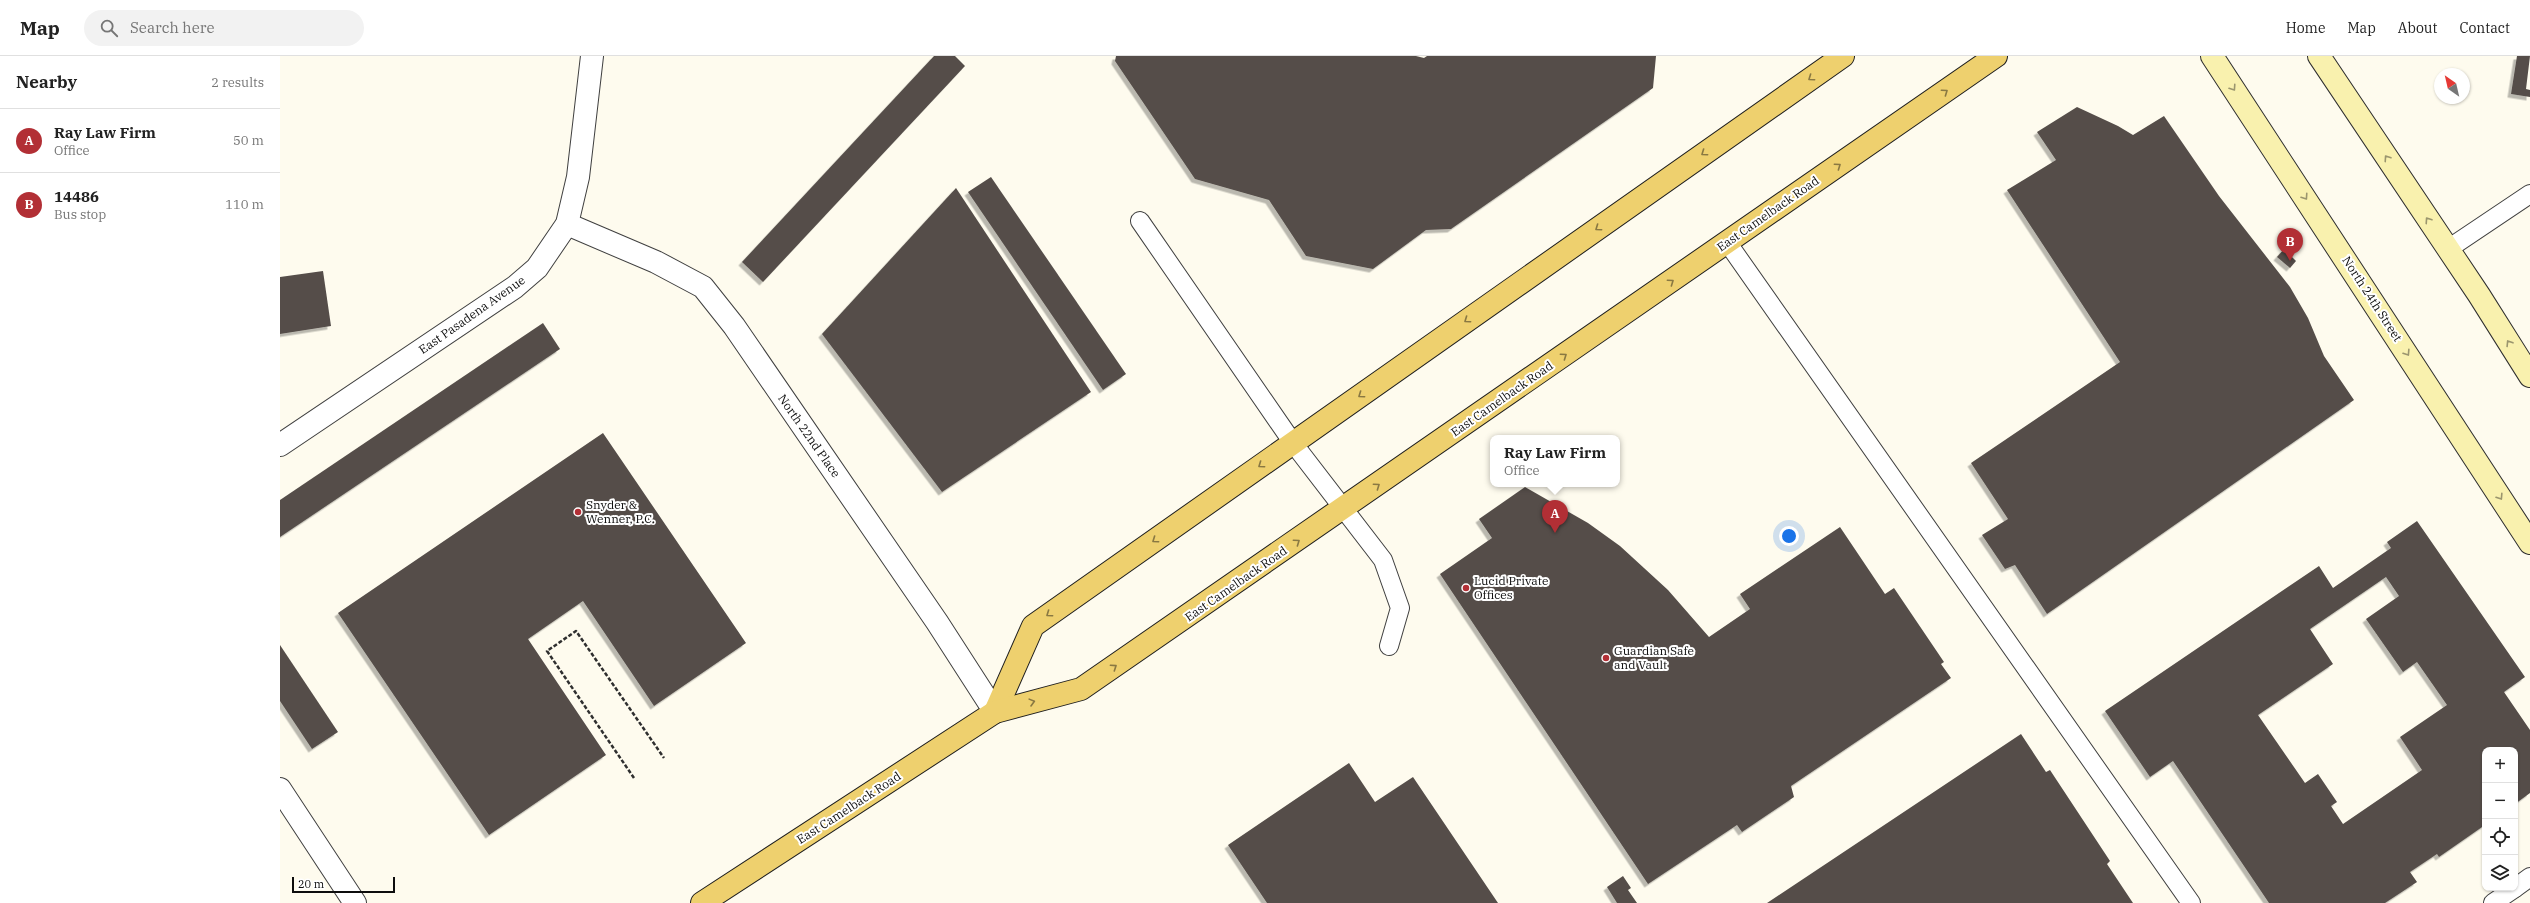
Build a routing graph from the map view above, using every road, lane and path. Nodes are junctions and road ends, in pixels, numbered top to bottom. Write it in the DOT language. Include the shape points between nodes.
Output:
graph roads {
  1 [pos="592,56"];
  2 [pos="1843,56"];
  3 [pos="1996,56"];
  4 [pos="2212,56"];
  5 [pos="2319,56"];
  6 [pos="2530,194"];
  7 [pos="1140,221"];
  8 [pos="567,224"];
  9 [pos="1727,242"];
  10 [pos="2448,249"];
  11 [pos="2530,376"];
  12 [pos="1293,443"];
  13 [pos="280,445"];
  14 [pos="1345,509"];
  15 [pos="2530,543"];
  16 [pos="1389,646"];
  17 [pos="994,712"];
  18 [pos="664,758"];
  19 [pos="634,778"];
  20 [pos="280,789"];
  21 [pos="2530,877"];
  22 [pos="2518,886"];
  23 [pos="2511,891"];
  24 [pos="355,903"];
  25 [pos="702,903"];
  26 [pos="2191,903"];
  27 [pos="2493,903"];
  1 -- 8 [label="street, East Pasadena Avenue" via="578,177"];
  2 -- 12 [label="main road, one-way"];
  9 -- 3 [label="main road, East Camelback Road, one-way"];
  4 -- 15 [label="main road, North 24th Street, one-way"];
  10 -- 5 [label="main road, one-way"];
  6 -- 10 [label="lane"];
  7 -- 12 [label="lane"];
  8 -- 13 [label="street, East Pasadena Avenue" via="537,268 516,287"];
  8 -- 17 [label="street, North 22nd Place" via="656,262 703,287 734,326 937,622"];
  14 -- 9 [label="main road, East Camelback Road, one-way"];
  9 -- 26 [label="lane"];
  11 -- 10 [label="main road, one-way"];
  12 -- 14 [label="lane"];
  12 -- 17 [label="main road, one-way" via="1033,626"];
  14 -- 16 [label="lane" via="1383,560 1400,608"];
  17 -- 14 [label="main road, East Camelback Road, one-way" via="1081,689"];
  17 -- 25 [label="main road, East Camelback Road"];
  18 -- 19 [label="path" via="576,631 546,651"];
  20 -- 24 [label="street"];
  21 -- 22 [label="lane"];
  23 -- 27 [label="lane"];
}
